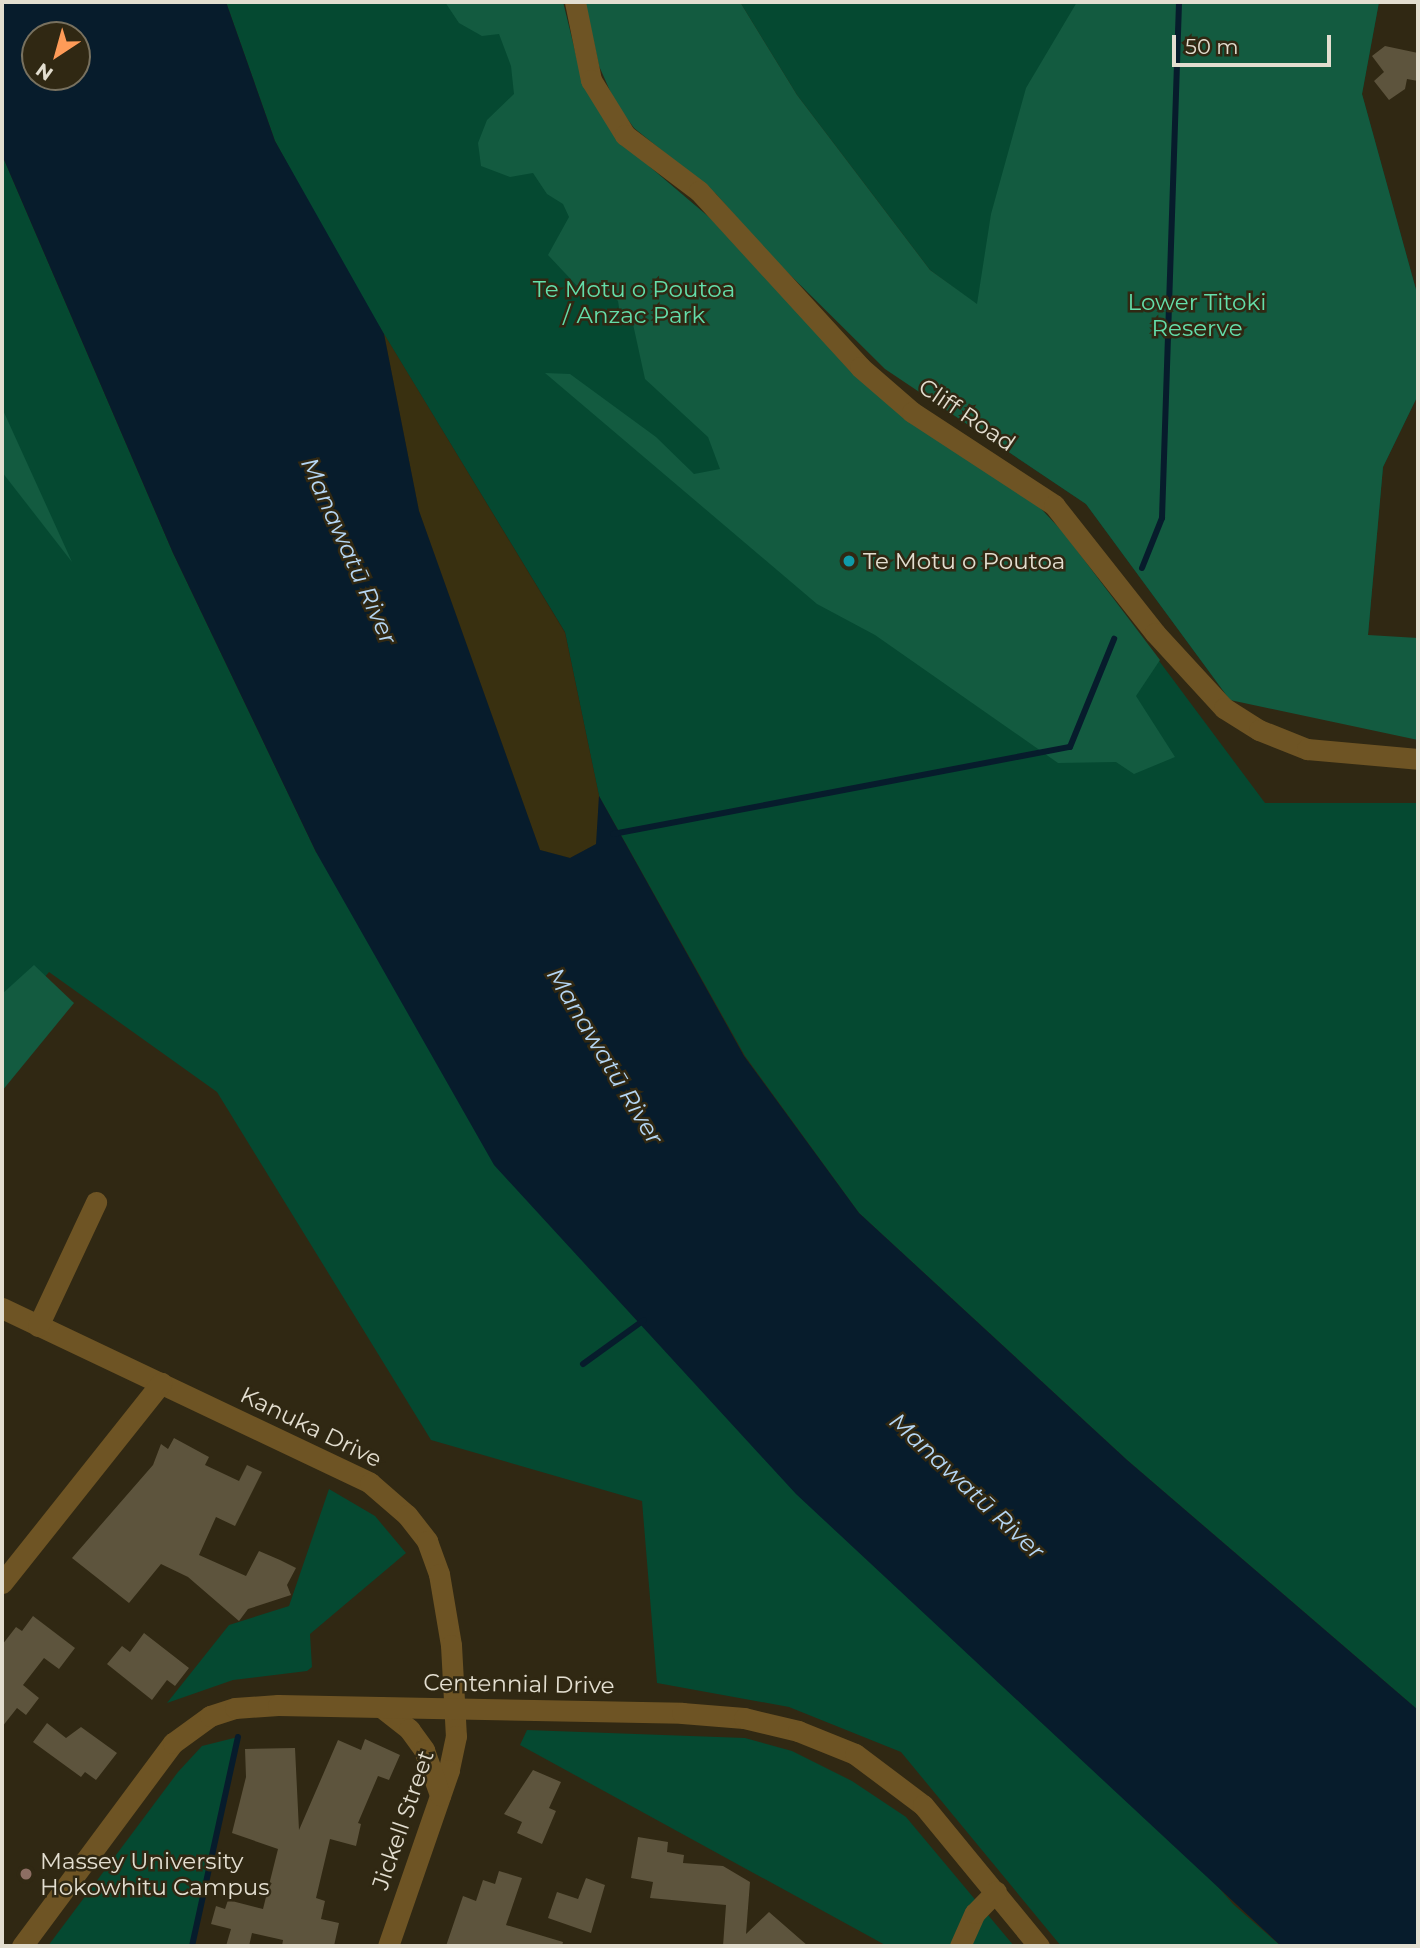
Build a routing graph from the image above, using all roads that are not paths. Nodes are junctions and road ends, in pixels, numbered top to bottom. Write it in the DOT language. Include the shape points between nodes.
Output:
graph roads {
  1 [pos="575,2"];
  2 [pos="1418,759"];
  3 [pos="96,1202"];
  4 [pos="2,1308"];
  5 [pos="38,1326"];
  6 [pos="161,1383"];
  7 [pos="2,1583"];
  8 [pos="381,1707"];
  9 [pos="455,1709"];
  10 [pos="440,1796"];
  11 [pos="996,1891"];
  12 [pos="22,1946"];
  13 [pos="388,1946"];
  14 [pos="960,1946"];
  15 [pos="1038,1946"];
  1 -- 2 [label="street, Cliff Road" via="591,80 625,135 699,191 860,367 912,412 1054,505 1163,643 1224,708 1259,730 1307,749"];
  3 -- 5 [label="street"];
  4 -- 5 [label="street, Kanuka Drive"];
  5 -- 6 [label="street, Kanuka Drive"];
  6 -- 7 [label="street"];
  6 -- 9 [label="street, Kanuka Drive" via="370,1483 407,1515 427,1541 439,1574 451,1645"];
  8 -- 9 [label="street, Centennial Drive"];
  8 -- 10 [label="street" via="410,1729 424,1750"];
  8 -- 12 [label="street, Centennial Drive" via="247,1706 194,1724 124,1807"];
  9 -- 10 [label="street, Jickell Street" via="455,1750"];
  9 -- 11 [label="street, Centennial Drive" via="682,1713 744,1718 798,1731 855,1754 923,1805"];
  10 -- 13 [label="street, Jickell Street"];
  11 -- 14 [label="street" via="975,1913"];
  11 -- 15 [label="street, Centennial Drive"];
}
